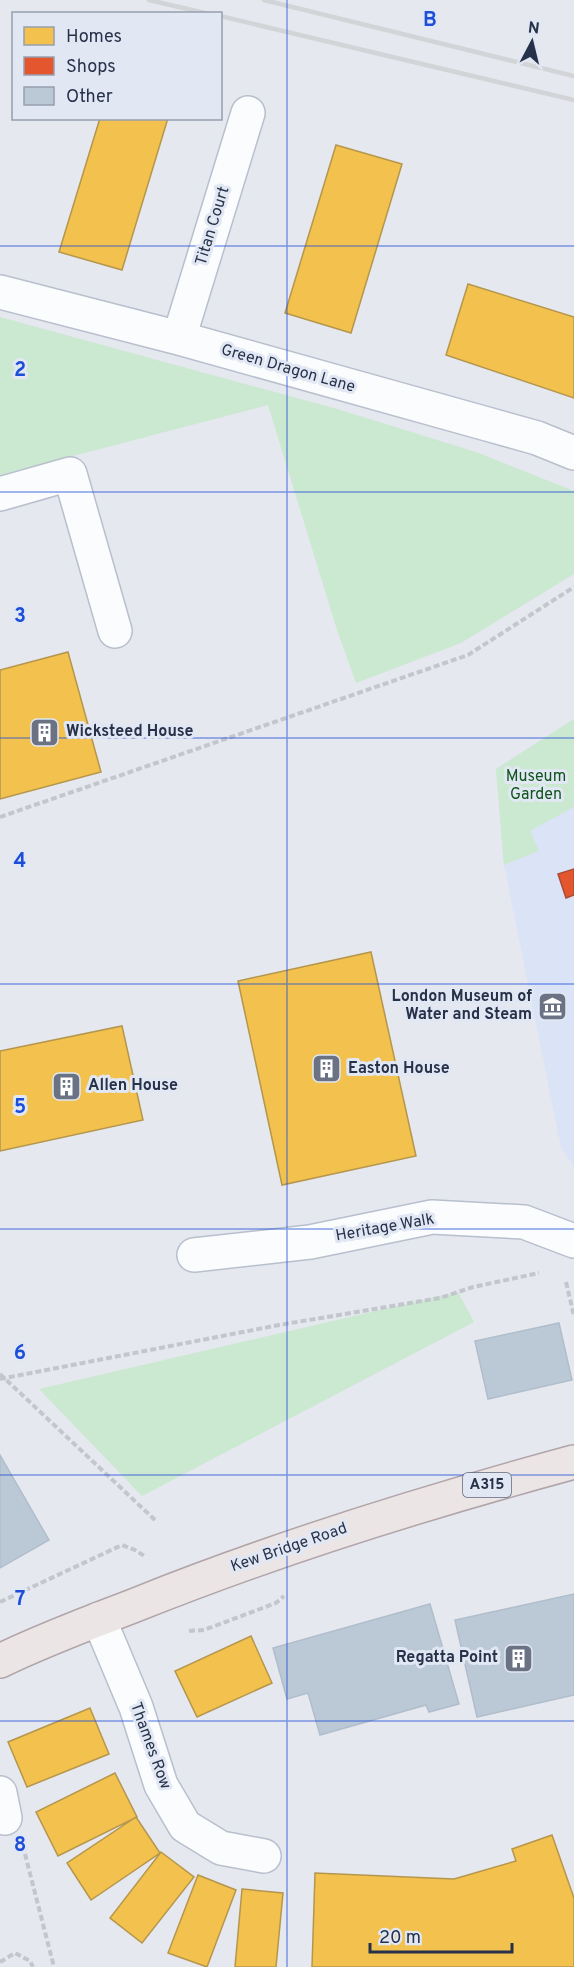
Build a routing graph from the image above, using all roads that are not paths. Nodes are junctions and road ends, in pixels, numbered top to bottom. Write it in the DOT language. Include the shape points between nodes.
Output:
graph roads {
  1 [pos="248,113"];
  2 [pos="0,292"];
  3 [pos="179,338"];
  4 [pos="574,453"];
  5 [pos="0,494"];
  6 [pos="115,631"];
  7 [pos="574,1241"];
  8 [pos="194,1255"];
  9 [pos="574,1462"];
  10 [pos="99,1619"];
  11 [pos="6,1658"];
  12 [pos="264,1856"];
  1 -- 3 [label="street, Titan Court"];
  2 -- 3 [label="street, Green Dragon Lane"];
  3 -- 4 [label="street, Green Dragon Lane" via="537,438"];
  5 -- 6 [label="street" via="70,474"];
  7 -- 8 [label="street, Heritage Walk" via="524,1221 432,1218 309,1242"];
  9 -- 10 [label="main road, Kew Bridge Road / A315" via="363,1523 221,1571"];
  10 -- 11 [label="main road, Kew Bridge Road / A315"];
  10 -- 12 [label="street, Thames Row" via="136,1707 161,1785 185,1826 221,1848"];
}
